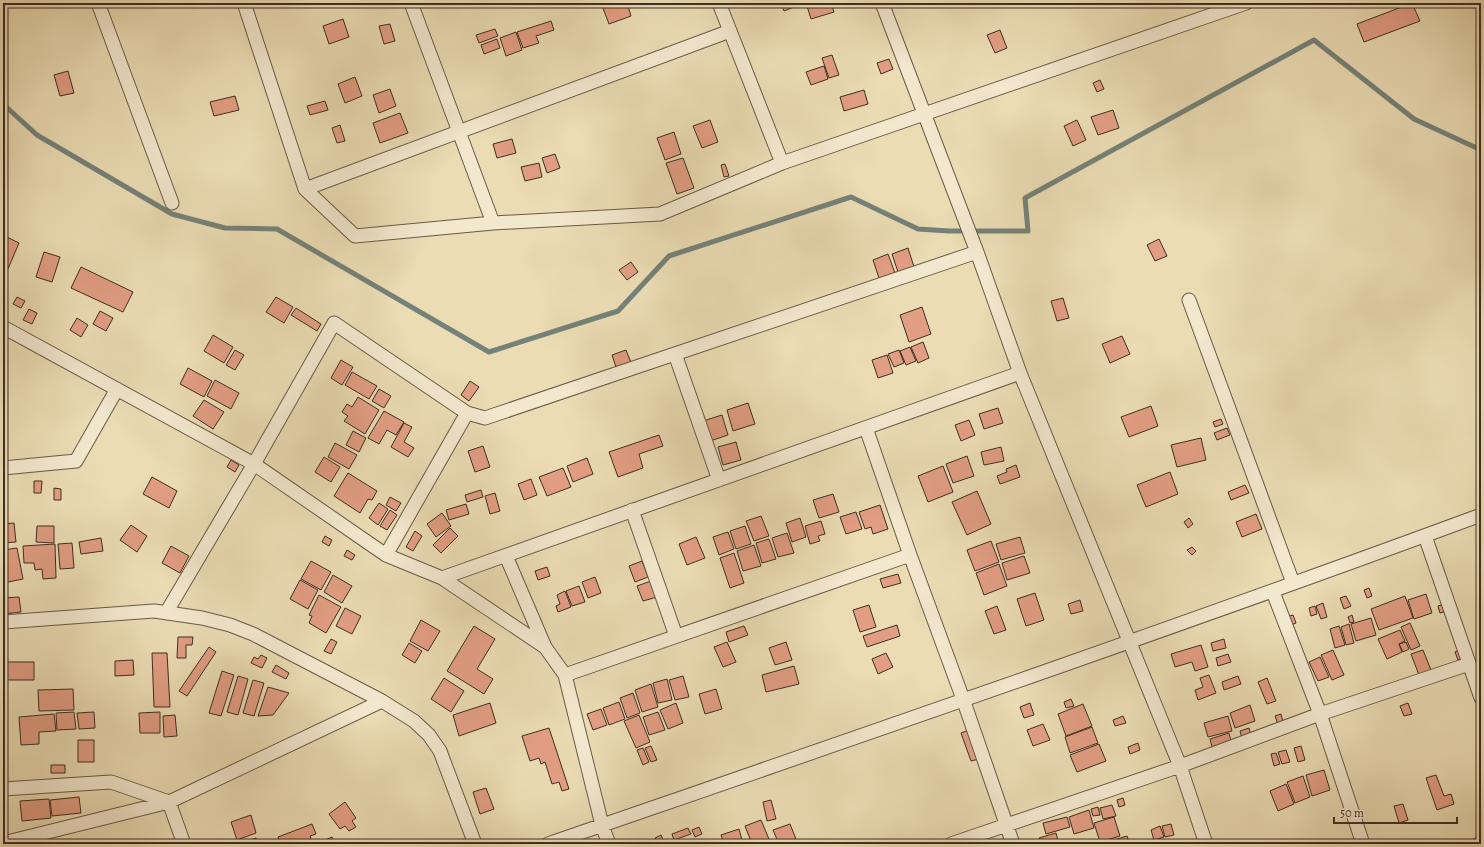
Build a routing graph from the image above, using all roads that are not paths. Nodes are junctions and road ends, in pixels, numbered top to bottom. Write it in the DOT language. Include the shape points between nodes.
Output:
graph roads {
  1 [pos="98,3"];
  2 [pos="244,3"];
  3 [pos="411,3"];
  4 [pos="720,3"];
  5 [pos="882,3"];
  6 [pos="1239,4"];
  7 [pos="730,31"];
  8 [pos="924,113"];
  9 [pos="458,132"];
  10 [pos="782,163"];
  11 [pos="305,189"];
  12 [pos="172,203"];
  13 [pos="493,223"];
  14 [pos="977,252"];
  15 [pos="1189,300"];
  16 [pos="3,327"];
  17 [pos="674,354"];
  18 [pos="1020,373"];
  19 [pos="117,389"];
  20 [pos="467,413"];
  21 [pos="866,428"];
  22 [pos="254,464"];
  23 [pos="3,468"];
  24 [pos="720,480"];
  25 [pos="632,510"];
  26 [pos="1481,515"];
  27 [pos="1425,536"];
  28 [pos="386,555"];
  29 [pos="910,555"];
  30 [pos="506,556"];
  31 [pos="442,578"];
  32 [pos="1293,583"];
  33 [pos="1273,592"];
  34 [pos="166,612"];
  35 [pos="3,622"];
  36 [pos="676,636"];
  37 [pos="1130,643"];
  38 [pos="545,647"];
  39 [pos="1469,664"];
  40 [pos="565,675"];
  41 [pos="1481,698"];
  42 [pos="963,699"];
  43 [pos="382,701"];
  44 [pos="1320,714"];
  45 [pos="1180,766"];
  46 [pos="3,789"];
  47 [pos="169,802"];
  48 [pos="602,825"];
  49 [pos="1006,825"];
  50 [pos="3,843"];
  51 [pos="184,844"];
  52 [pos="475,844"];
  53 [pos="548,844"];
  54 [pos="608,844"];
  55 [pos="951,844"];
  56 [pos="1013,844"];
  57 [pos="1206,844"];
  58 [pos="1363,844"];
  1 -- 12 [label="street"];
  2 -- 11 [label="street"];
  3 -- 9 [label="street"];
  4 -- 7 [label="street"];
  5 -- 8 [label="street"];
  6 -- 8 [label="street"];
  7 -- 9 [label="street"];
  7 -- 10 [label="street"];
  8 -- 10 [label="street"];
  8 -- 14 [label="street"];
  9 -- 11 [label="street"];
  9 -- 13 [label="street"];
  10 -- 13 [label="street" via="660,214"];
  11 -- 13 [label="street" via="355,236"];
  14 -- 17 [label="street"];
  14 -- 18 [label="street"];
  15 -- 32 [label="street"];
  16 -- 19 [label="street"];
  17 -- 20 [label="street" via="485,418"];
  17 -- 24 [label="street"];
  18 -- 21 [label="street"];
  18 -- 37 [label="street"];
  19 -- 22 [label="street"];
  19 -- 23 [label="street" via="76,461"];
  20 -- 22 [label="street" via="334,322"];
  20 -- 28 [label="street"];
  21 -- 24 [label="street"];
  21 -- 29 [label="street"];
  22 -- 28 [label="street"];
  22 -- 34 [label="street"];
  24 -- 25 [label="street"];
  25 -- 30 [label="street"];
  25 -- 36 [label="street"];
  26 -- 27 [label="street"];
  27 -- 32 [label="street"];
  27 -- 39 [label="street"];
  28 -- 31 [label="street"];
  29 -- 36 [label="street"];
  29 -- 42 [label="street"];
  30 -- 31 [label="street"];
  30 -- 38 [label="street"];
  31 -- 38 [label="street"];
  32 -- 33 [label="street"];
  33 -- 37 [label="street"];
  33 -- 44 [label="street"];
  34 -- 35 [label="street"];
  34 -- 43 [label="street" via="230,625 252,634"];
  36 -- 40 [label="street"];
  37 -- 42 [label="street"];
  37 -- 45 [label="street"];
  38 -- 40 [label="street"];
  39 -- 41 [label="street"];
  39 -- 44 [label="street"];
  40 -- 48 [label="street"];
  42 -- 48 [label="street"];
  42 -- 49 [label="street"];
  43 -- 47 [label="street"];
  43 -- 52 [label="street" via="414,721 429,735 440,752"];
  44 -- 45 [label="street"];
  44 -- 58 [label="street"];
  45 -- 49 [label="street"];
  45 -- 57 [label="street"];
  46 -- 47 [label="street" via="111,782"];
  47 -- 50 [label="street"];
  47 -- 51 [label="street"];
  48 -- 53 [label="street"];
  48 -- 54 [label="street"];
  49 -- 55 [label="street"];
  49 -- 56 [label="street"];
}
